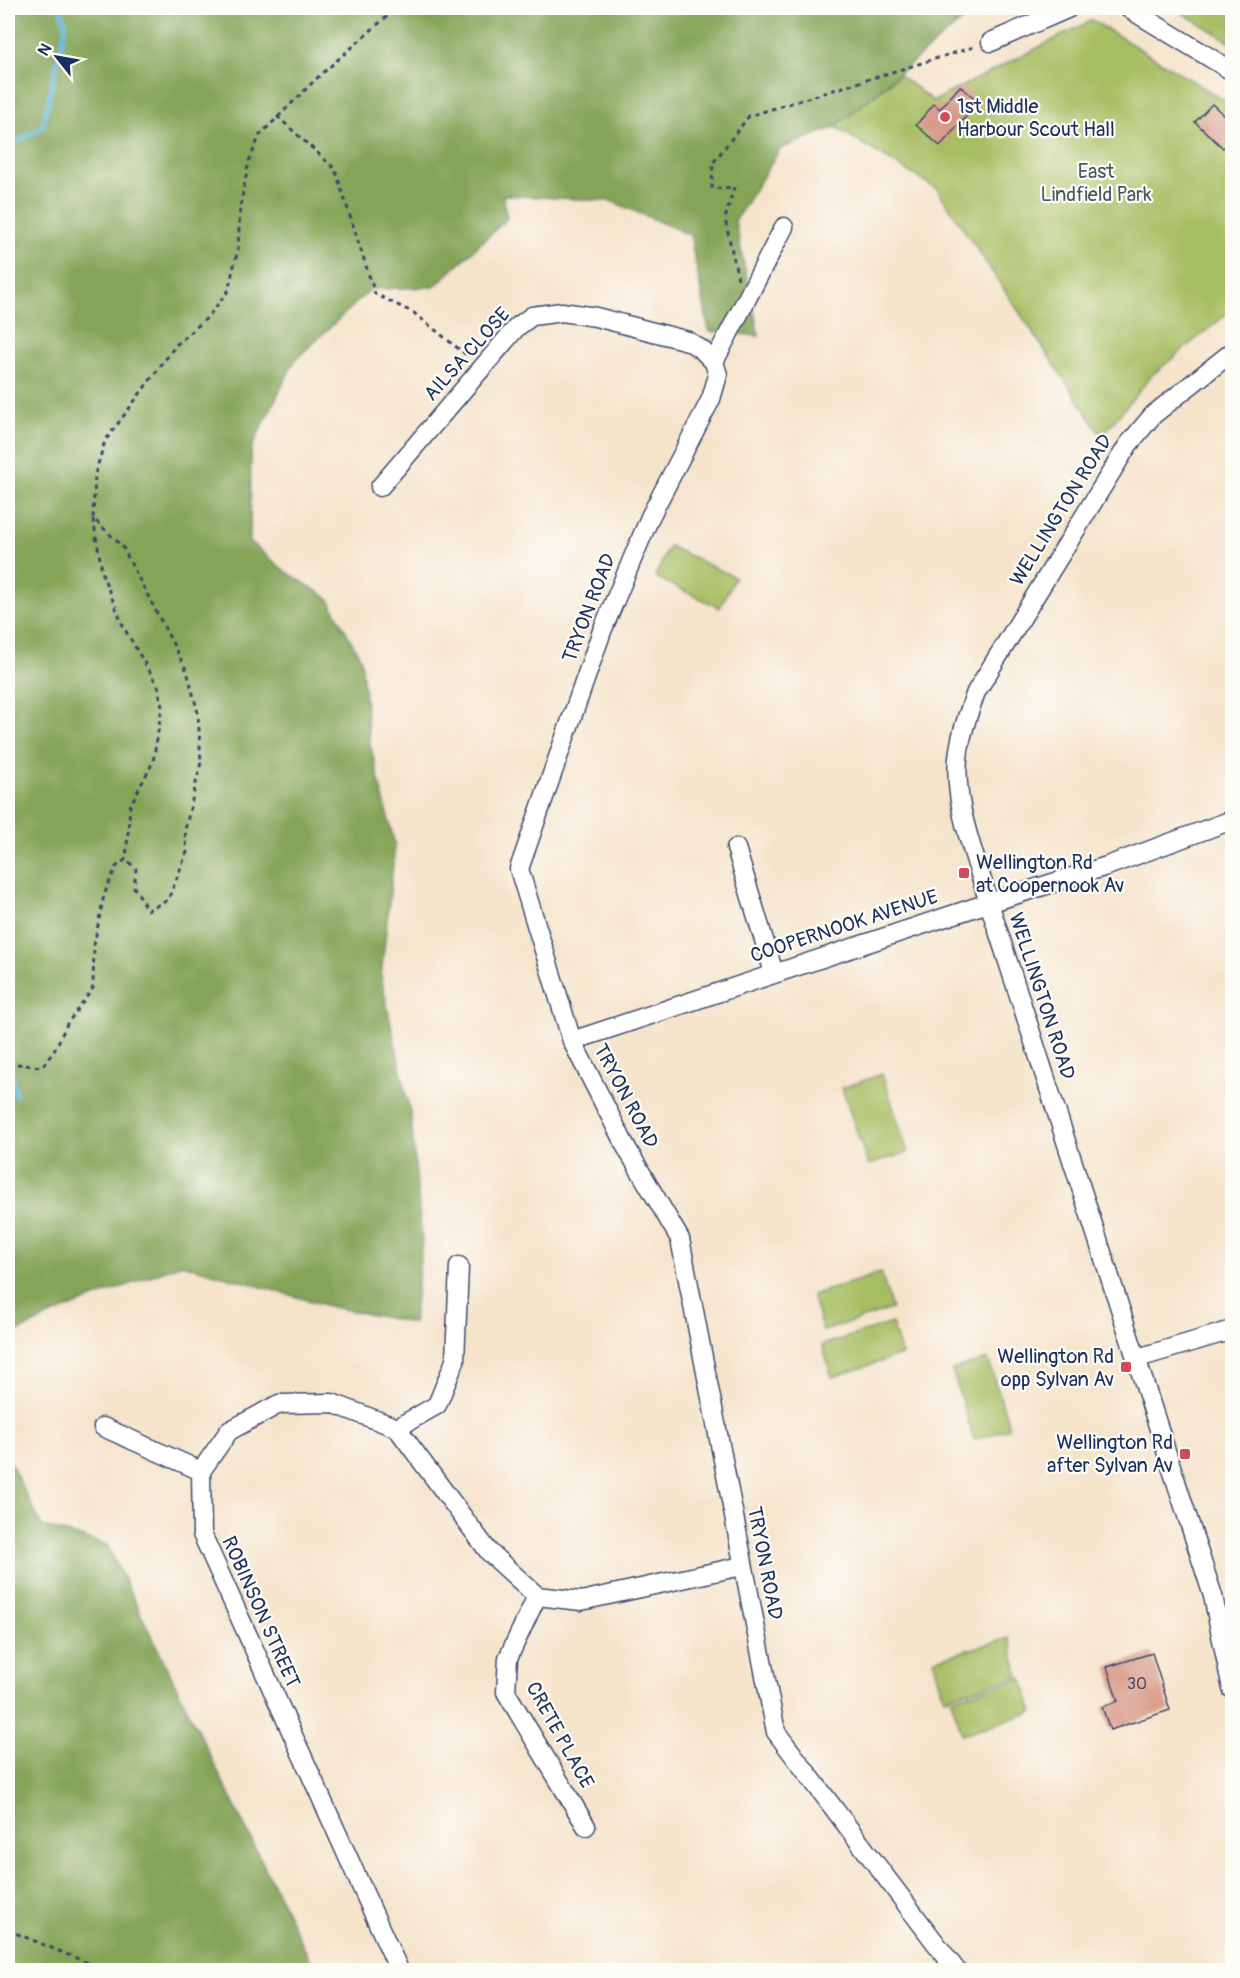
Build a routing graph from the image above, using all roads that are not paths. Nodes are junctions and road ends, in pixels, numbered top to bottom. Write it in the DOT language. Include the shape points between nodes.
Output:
graph roads {
  1 [pos="1069,8"];
  2 [pos="1128,8"];
  3 [pos="990,42"];
  4 [pos="1233,71"];
  5 [pos="784,227"];
  6 [pos="1233,352"];
  7 [pos="714,362"];
  8 [pos="380,487"];
  9 [pos="1233,819"];
  10 [pos="736,848"];
  11 [pos="989,903"];
  12 [pos="774,973"];
  13 [pos="572,1041"];
  14 [pos="459,1266"];
  15 [pos="1233,1330"];
  16 [pos="1138,1358"];
  17 [pos="103,1427"];
  18 [pos="397,1428"];
  19 [pos="201,1471"];
  20 [pos="742,1566"];
  21 [pos="537,1596"];
  22 [pos="1233,1689"];
  23 [pos="586,1826"];
  24 [pos="399,1971"];
  25 [pos="956,1971"];
  1 -- 3 [label="street"];
  2 -- 4 [label="street"];
  5 -- 7 [label="street, TRYON ROAD"];
  6 -- 11 [label="street, WELLINGTON ROAD" via="1140,428 976,692 959,749 958,786"];
  7 -- 8 [label="street, AILSA CLOSE" via="688,341 596,316 562,312 532,316 517,327"];
  7 -- 13 [label="street, TRYON ROAD" via="718,375 711,399 650,517 602,631 519,869"];
  9 -- 11 [label="street, COOPERNOOK AVENUE" via="1107,866"];
  10 -- 12 [label="street"];
  11 -- 12 [label="street, COOPERNOOK AVENUE"];
  11 -- 16 [label="street, WELLINGTON ROAD"];
  12 -- 13 [label="street, COOPERNOOK AVENUE"];
  13 -- 20 [label="street, TRYON ROAD" via="626,1147 680,1239"];
  14 -- 18 [label="street" via="456,1361 437,1405"];
  15 -- 16 [label="street"];
  16 -- 22 [label="street, WELLINGTON ROAD" via="1213,1596"];
  17 -- 19 [label="street"];
  18 -- 19 [label="street" via="332,1403 279,1404 229,1431"];
  18 -- 21 [label="street" via="489,1552"];
  19 -- 24 [label="street, ROBINSON STREET" via="202,1534"];
  20 -- 21 [label="street" via="581,1600"];
  20 -- 25 [label="street, TRYON ROAD" via="776,1732"];
  21 -- 23 [label="street, CRETE PLACE" via="508,1658 506,1692"];
}
